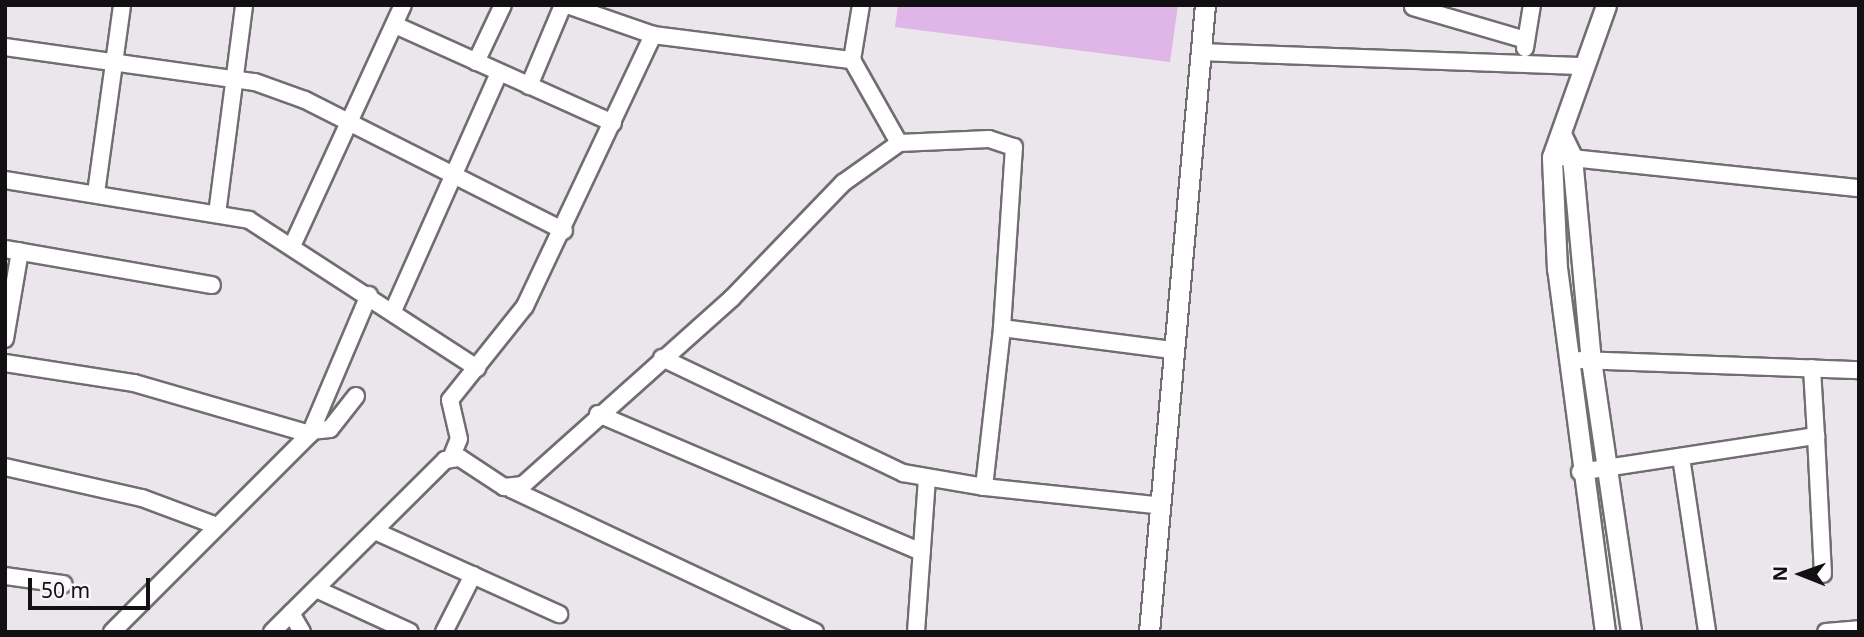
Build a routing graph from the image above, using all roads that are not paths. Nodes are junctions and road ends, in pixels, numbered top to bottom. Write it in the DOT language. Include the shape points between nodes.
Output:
graph roads {
  1 [pos="122,5"];
  2 [pos="244,5"];
  3 [pos="403,5"];
  4 [pos="503,5"];
  5 [pos="565,5"];
  6 [pos="861,5"];
  7 [pos="1205,5"];
  8 [pos="1532,5"];
  9 [pos="1606,5"];
  10 [pos="1413,7"];
  11 [pos="600,10"];
  12 [pos="395,25"];
  13 [pos="653,35"];
  14 [pos="1526,40"];
  15 [pos="5,47"];
  16 [pos="1200,52"];
  17 [pos="852,60"];
  18 [pos="476,62"];
  19 [pos="114,64"];
  20 [pos="1522,64"];
  21 [pos="1585,66"];
  22 [pos="499,73"];
  23 [pos="235,77"];
  24 [pos="529,86"];
  25 [pos="613,123"];
  26 [pos="346,125"];
  27 [pos="1561,134"];
  28 [pos="899,143"];
  29 [pos="1552,157"];
  30 [pos="1572,157"];
  31 [pos="453,178"];
  32 [pos="5,180"];
  33 [pos="1859,188"];
  34 [pos="96,193"];
  35 [pos="217,214"];
  36 [pos="565,231"];
  37 [pos="293,244"];
  38 [pos="13,250"];
  39 [pos="1582,267"];
  40 [pos="1557,269"];
  41 [pos="212,285"];
  42 [pos="369,295"];
  43 [pos="393,311"];
  44 [pos="1002,328"];
  45 [pos="5,338"];
  46 [pos="1172,350"];
  47 [pos="662,358"];
  48 [pos="1567,360"];
  49 [pos="1591,360"];
  50 [pos="5,363"];
  51 [pos="477,368"];
  52 [pos="1812,368"];
  53 [pos="1859,370"];
  54 [pos="356,396"];
  55 [pos="598,414"];
  56 [pos="310,432"];
  57 [pos="1816,436"];
  58 [pos="452,456"];
  59 [pos="1681,457"];
  60 [pos="5,467"];
  61 [pos="1606,469"];
  62 [pos="1580,472"];
  63 [pos="927,480"];
  64 [pos="984,487"];
  65 [pos="511,489"];
  66 [pos="1156,505"];
  67 [pos="217,526"];
  68 [pos="377,531"];
  69 [pos="922,552"];
  70 [pos="1823,574"];
  71 [pos="473,575"];
  72 [pos="5,576"];
  73 [pos="63,584"];
  74 [pos="316,589"];
  75 [pos="291,613"];
  76 [pos="559,614"];
  77 [pos="1859,629"];
  78 [pos="112,632"];
  79 [pos="272,632"];
  80 [pos="302,632"];
  81 [pos="410,632"];
  82 [pos="444,632"];
  83 [pos="815,632"];
  84 [pos="916,632"];
  85 [pos="1149,632"];
  86 [pos="1605,632"];
  87 [pos="1631,632"];
  88 [pos="1707,632"];
  89 [pos="1826,632"];
  1 -- 19 [label="street"];
  2 -- 23 [label="street"];
  3 -- 12 [label="street"];
  4 -- 18 [label="street"];
  5 -- 11 [label="street"];
  5 -- 24 [label="street"];
  6 -- 17 [label="street"];
  7 -- 16 [label="street"];
  8 -- 14 [label="street"];
  9 -- 21 [label="street"];
  10 -- 14 [label="street"];
  11 -- 13 [label="street"];
  12 -- 18 [label="street"];
  12 -- 26 [label="street"];
  13 -- 17 [label="street"];
  13 -- 25 [label="street"];
  14 -- 20 [label="street"];
  15 -- 19 [label="street"];
  16 -- 20 [label="street"];
  16 -- 46 [label="street"];
  17 -- 28 [label="street"];
  18 -- 22 [label="street"];
  19 -- 23 [label="street"];
  19 -- 34 [label="street"];
  20 -- 21 [label="street"];
  21 -- 27 [label="street"];
  22 -- 24 [label="street"];
  22 -- 31 [label="street"];
  23 -- 26 [label="street" via="305,100"];
  23 -- 35 [label="street"];
  24 -- 25 [label="street"];
  25 -- 36 [label="street"];
  26 -- 31 [label="street"];
  26 -- 37 [label="street"];
  27 -- 29 [label="street"];
  27 -- 30 [label="street"];
  28 -- 44 [label="street" via="989,139 1014,147"];
  28 -- 47 [label="street" via="843,183 732,298"];
  29 -- 30 [label="street"];
  29 -- 40 [label="street"];
  30 -- 33 [label="street"];
  30 -- 39 [label="street"];
  31 -- 36 [label="street"];
  31 -- 43 [label="street"];
  32 -- 34 [label="street"];
  34 -- 35 [label="street"];
  35 -- 37 [label="street" via="249,220"];
  36 -- 51 [label="street" via="525,306"];
  37 -- 42 [label="street"];
  38 -- 41 [label="street"];
  38 -- 45 [label="street"];
  39 -- 40 [label="street"];
  39 -- 49 [label="street"];
  40 -- 48 [label="street"];
  42 -- 43 [label="street"];
  42 -- 56 [label="street"];
  43 -- 51 [label="street"];
  44 -- 46 [label="street"];
  44 -- 64 [label="street"];
  46 -- 66 [label="street"];
  47 -- 55 [label="street"];
  47 -- 63 [label="street"];
  48 -- 49 [label="street"];
  48 -- 62 [label="street"];
  49 -- 52 [label="street"];
  49 -- 61 [label="street"];
  50 -- 56 [label="street" via="134,383"];
  51 -- 58 [label="street" via="450,400 459,439"];
  52 -- 53 [label="street"];
  52 -- 57 [label="street"];
  54 -- 56 [label="street" via="330,429"];
  55 -- 65 [label="street" via="523,485"];
  55 -- 69 [label="street"];
  56 -- 67 [label="street"];
  57 -- 59 [label="street"];
  57 -- 70 [label="street"];
  58 -- 65 [label="street"];
  58 -- 68 [label="street"];
  59 -- 61 [label="street"];
  59 -- 88 [label="street"];
  60 -- 67 [label="street" via="142,498"];
  61 -- 62 [label="street"];
  61 -- 87 [label="street"];
  62 -- 86 [label="street"];
  63 -- 64 [label="street"];
  63 -- 69 [label="street"];
  64 -- 66 [label="street"];
  65 -- 83 [label="street"];
  66 -- 85 [label="street"];
  67 -- 78 [label="street"];
  68 -- 71 [label="street"];
  68 -- 74 [label="street"];
  69 -- 84 [label="street"];
  71 -- 76 [label="street"];
  71 -- 82 [label="street"];
  72 -- 73 [label="street"];
  74 -- 75 [label="street"];
  74 -- 81 [label="street"];
  75 -- 79 [label="street"];
  75 -- 80 [label="street"];
  77 -- 89 [label="street"];
}
